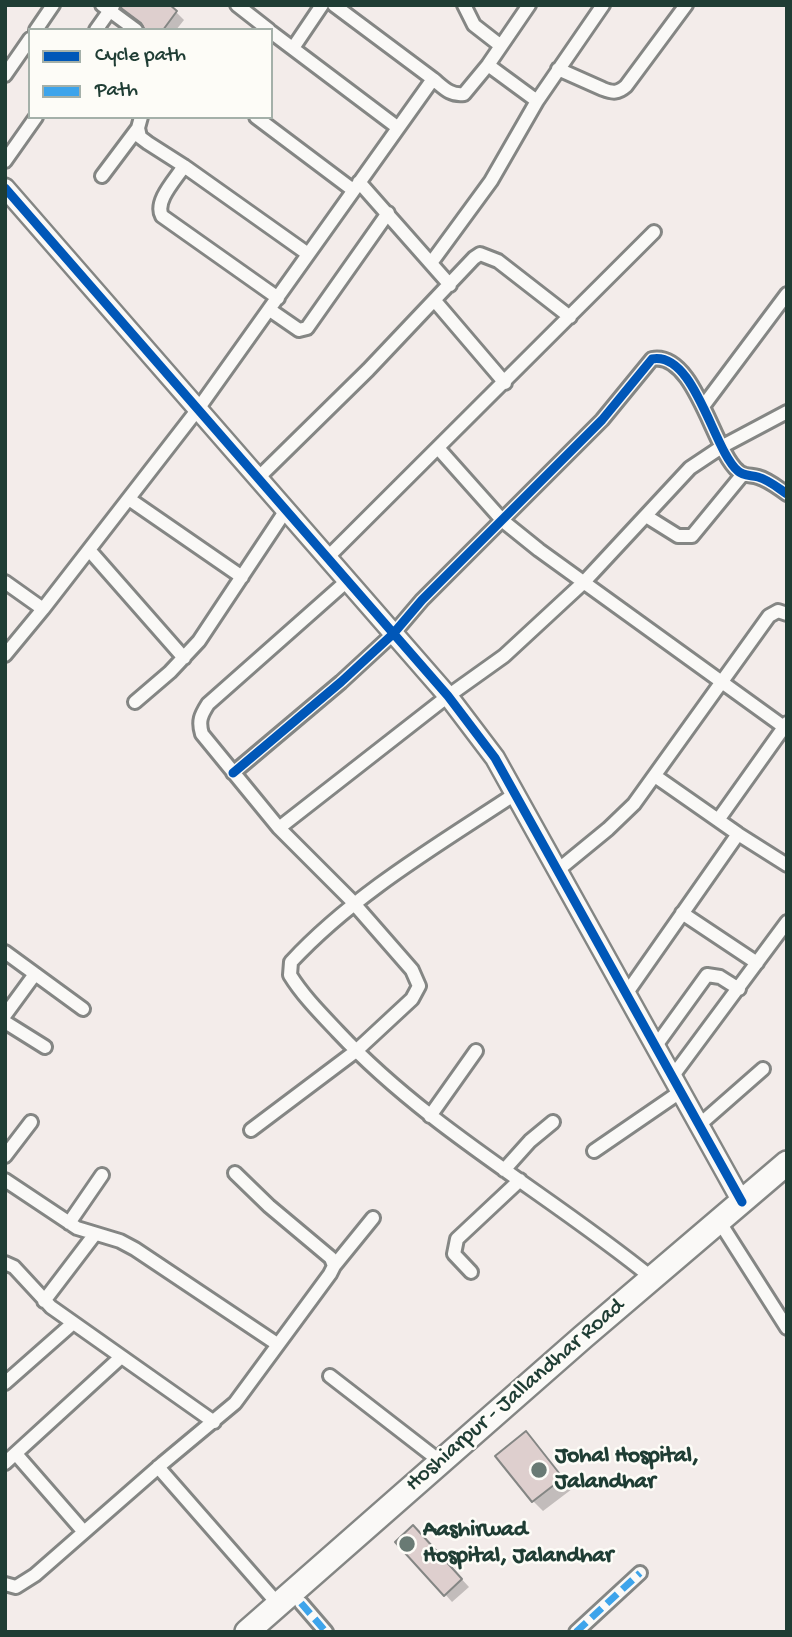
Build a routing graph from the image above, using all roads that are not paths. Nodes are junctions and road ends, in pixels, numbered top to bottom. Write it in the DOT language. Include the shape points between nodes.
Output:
graph roads {
  1 [pos="53,5"];
  2 [pos="237,5"];
  3 [pos="322,5"];
  4 [pos="334,5"];
  5 [pos="464,5"];
  6 [pos="529,5"];
  7 [pos="603,5"];
  8 [pos="687,5"];
  9 [pos="108,7"];
  10 [pos="37,28"];
  11 [pos="97,28"];
  12 [pos="134,28"];
  13 [pos="266,28"];
  14 [pos="273,33"];
  15 [pos="28,42"];
  16 [pos="501,46"];
  17 [pos="293,48"];
  18 [pos="488,65"];
  19 [pos="558,69"];
  20 [pos="5,75"];
  21 [pos="433,79"];
  22 [pos="537,101"];
  23 [pos="35,119"];
  24 [pos="259,119"];
  25 [pos="139,122"];
  26 [pos="397,127"];
  27 [pos="5,161"];
  28 [pos="184,166"];
  29 [pos="102,176"];
  30 [pos="356,186"];
  31 [pos="5,188"];
  32 [pos="388,213"];
  33 [pos="654,232"];
  34 [pos="309,254"];
  35 [pos="431,263"];
  36 [pos="450,285"];
  37 [pos="787,294"];
  38 [pos="278,298"];
  39 [pos="435,302"];
  40 [pos="270,310"];
  41 [pos="570,317"];
  42 [pos="505,383"];
  43 [pos="704,405"];
  44 [pos="198,409"];
  45 [pos="787,412"];
  46 [pos="723,446"];
  47 [pos="438,448"];
  48 [pos="743,474"];
  49 [pos="258,478"];
  50 [pos="787,494"];
  51 [pos="129,499"];
  52 [pos="286,510"];
  53 [pos="646,516"];
  54 [pos="503,522"];
  55 [pos="90,551"];
  56 [pos="328,557"];
  57 [pos="242,577"];
  58 [pos="347,581"];
  59 [pos="5,582"];
  60 [pos="584,582"];
  61 [pos="43,609"];
  62 [pos="787,614"];
  63 [pos="393,634"];
  64 [pos="5,655"];
  65 [pos="184,658"];
  66 [pos="722,681"];
  67 [pos="447,696"];
  68 [pos="135,702"];
  69 [pos="785,725"];
  70 [pos="233,773"];
  71 [pos="655,776"];
  72 [pos="515,794"];
  73 [pos="718,820"];
  74 [pos="279,828"];
  75 [pos="738,834"];
  76 [pos="787,865"];
  77 [pos="558,870"];
  78 [pos="355,905"];
  79 [pos="682,913"];
  80 [pos="787,922"];
  81 [pos="5,952"];
  82 [pos="757,963"];
  83 [pos="35,974"];
  84 [pos="739,989"];
  85 [pos="626,994"];
  86 [pos="83,1009"];
  87 [pos="5,1015"];
  88 [pos="5,1022"];
  89 [pos="45,1047"];
  90 [pos="655,1047"];
  91 [pos="356,1051"];
  92 [pos="476,1051"];
  93 [pos="763,1069"];
  94 [pos="676,1085"];
  95 [pos="430,1116"];
  96 [pos="31,1122"];
  97 [pos="553,1122"];
  98 [pos="698,1126"];
  99 [pos="251,1130"];
  100 [pos="594,1150"];
  101 [pos="5,1156"];
  102 [pos="787,1163"];
  103 [pos="504,1170"];
  104 [pos="235,1172"];
  105 [pos="102,1175"];
  106 [pos="5,1180"];
  107 [pos="520,1180"];
  108 [pos="774,1186"];
  109 [pos="742,1202"];
  110 [pos="373,1218"];
  111 [pos="69,1223"];
  112 [pos="723,1228"];
  113 [pos="95,1234"];
  114 [pos="5,1264"];
  115 [pos="334,1266"];
  116 [pos="471,1272"];
  117 [pos="652,1278"];
  118 [pos="44,1301"];
  119 [pos="72,1324"];
  120 [pos="787,1328"];
  121 [pos="276,1344"];
  122 [pos="120,1358"];
  123 [pos="330,1376"];
  124 [pos="5,1383"];
  125 [pos="214,1422"];
  126 [pos="10,1458"];
  127 [pos="440,1462"];
  128 [pos="158,1467"];
  129 [pos="84,1532"];
  130 [pos="640,1573"];
  131 [pos="5,1584"];
  132 [pos="301,1603"];
  133 [pos="278,1604"];
  134 [pos="247,1632"];
  135 [pos="270,1632"];
  136 [pos="326,1632"];
  137 [pos="576,1632"];
  1 -- 10 [label="street"];
  2 -- 13 [label="street"];
  3 -- 17 [label="street"];
  4 -- 21 [label="street"];
  5 -- 16 [label="street" via="474,24"];
  6 -- 16 [label="street"];
  7 -- 19 [label="street"];
  8 -- 19 [label="street" via="619,91 610,92"];
  9 -- 11 [label="street"];
  9 -- 12 [label="street"];
  14 -- 17 [label="street"];
  15 -- 20 [label="street"];
  16 -- 18 [label="street"];
  17 -- 26 [label="street"];
  18 -- 21 [label="street" via="464,94 448,92"];
  18 -- 22 [label="street"];
  19 -- 22 [label="street"];
  21 -- 26 [label="street"];
  22 -- 35 [label="street" via="491,181"];
  23 -- 27 [label="street"];
  24 -- 30 [label="street"];
  25 -- 28 [label="street" via="141,137"];
  25 -- 29 [label="street"];
  26 -- 30 [label="street"];
  28 -- 34 [label="street"];
  28 -- 38 [label="street" via="161,203 162,216"];
  30 -- 32 [label="street"];
  30 -- 34 [label="street"];
  31 -- 44 [label="street"];
  32 -- 35 [label="street"];
  32 -- 40 [label="street" via="307,328 299,330"];
  33 -- 41 [label="street"];
  34 -- 38 [label="street"];
  35 -- 36 [label="street"];
  36 -- 39 [label="street"];
  36 -- 41 [label="street" via="474,258 486,255"];
  37 -- 43 [label="street"];
  38 -- 40 [label="street"];
  39 -- 42 [label="street"];
  39 -- 49 [label="street"];
  40 -- 44 [label="street"];
  41 -- 42 [label="street"];
  42 -- 47 [label="street"];
  43 -- 46 [label="street"];
  43 -- 54 [label="street" via="671,362 652,359 602,420"];
  44 -- 49 [label="street"];
  44 -- 51 [label="street"];
  45 -- 46 [label="street"];
  46 -- 48 [label="street"];
  46 -- 53 [label="street" via="690,468"];
  47 -- 54 [label="street"];
  47 -- 56 [label="street"];
  48 -- 50 [label="street"];
  48 -- 53 [label="street" via="692,536 678,536"];
  49 -- 52 [label="street"];
  51 -- 55 [label="street"];
  51 -- 57 [label="street"];
  52 -- 56 [label="street"];
  52 -- 57 [label="street"];
  53 -- 60 [label="street"];
  54 -- 60 [label="street"];
  54 -- 63 [label="street"];
  55 -- 61 [label="street"];
  55 -- 65 [label="street"];
  56 -- 58 [label="street"];
  57 -- 65 [label="street"];
  58 -- 63 [label="street"];
  58 -- 70 [label="street" via="215,697 200,716 202,734"];
  59 -- 61 [label="street"];
  60 -- 66 [label="street"];
  60 -- 67 [label="street" via="504,656"];
  61 -- 64 [label="street"];
  62 -- 66 [label="street" via="778,611 769,616"];
  63 -- 67 [label="street"];
  63 -- 70 [label="street"];
  65 -- 68 [label="street"];
  66 -- 69 [label="street"];
  66 -- 71 [label="street"];
  67 -- 72 [label="street" via="495,758"];
  67 -- 74 [label="street"];
  69 -- 73 [label="street"];
  70 -- 74 [label="street"];
  71 -- 73 [label="street"];
  71 -- 77 [label="street" via="625,814"];
  72 -- 77 [label="street"];
  72 -- 78 [label="street"];
  73 -- 75 [label="street"];
  74 -- 78 [label="street"];
  75 -- 76 [label="street"];
  75 -- 79 [label="street"];
  77 -- 85 [label="street"];
  78 -- 91 [label="street" via="412,970 419,986 412,999"];
  78 -- 91 [label="street" via="289,968 295,983"];
  79 -- 82 [label="street"];
  79 -- 85 [label="street"];
  80 -- 82 [label="street"];
  81 -- 83 [label="street"];
  82 -- 84 [label="street"];
  83 -- 86 [label="street"];
  83 -- 87 [label="street"];
  84 -- 90 [label="street" via="707,975"];
  84 -- 94 [label="street"];
  85 -- 90 [label="street"];
  88 -- 89 [label="street"];
  90 -- 94 [label="street"];
  91 -- 95 [label="street"];
  91 -- 99 [label="street"];
  92 -- 95 [label="street"];
  93 -- 98 [label="street"];
  94 -- 98 [label="street"];
  94 -- 100 [label="street"];
  95 -- 103 [label="street"];
  96 -- 101 [label="street"];
  97 -- 103 [label="street"];
  98 -- 109 [label="street"];
  102 -- 108 [label="highway, Hoshiarpur - Jallandhar Road"];
  103 -- 107 [label="street"];
  104 -- 115 [label="street" via="331,1258"];
  105 -- 111 [label="street"];
  106 -- 111 [label="street"];
  107 -- 116 [label="street" via="457,1239 454,1254"];
  107 -- 117 [label="street"];
  108 -- 109 [label="highway, Hoshiarpur - Jallandhar Road"];
  108 -- 112 [label="highway, Hoshiarpur - Jallandhar Road"];
  109 -- 112 [label="highway, Hoshiarpur - Jallandhar Road"];
  110 -- 115 [label="street"];
  111 -- 113 [label="street"];
  112 -- 117 [label="highway, Hoshiarpur - Jallandhar Road"];
  112 -- 120 [label="street"];
  112 -- 132 [label="highway, Hoshiarpur - Jallandhar Road"];
  113 -- 118 [label="street"];
  113 -- 121 [label="street" via="135,1249"];
  114 -- 118 [label="street" via="14,1267"];
  115 -- 121 [label="street"];
  117 -- 127 [label="highway, Hoshiarpur - Jallandhar Road"];
  118 -- 119 [label="street"];
  119 -- 122 [label="street"];
  119 -- 124 [label="street"];
  121 -- 125 [label="street" via="243,1394"];
  122 -- 125 [label="street"];
  122 -- 126 [label="street"];
  123 -- 127 [label="street"];
  125 -- 128 [label="street"];
  126 -- 129 [label="street"];
  127 -- 133 [label="highway, Hoshiarpur - Jallandhar Road"];
  128 -- 129 [label="street"];
  128 -- 133 [label="street"];
  129 -- 131 [label="street" via="23,1584"];
  130 -- 137 [label="street"];
  132 -- 135 [label="highway, Hoshiarpur - Jallandhar Road"];
  132 -- 136 [label="street"];
  133 -- 134 [label="highway, Hoshiarpur - Jallandhar Road"];
}
